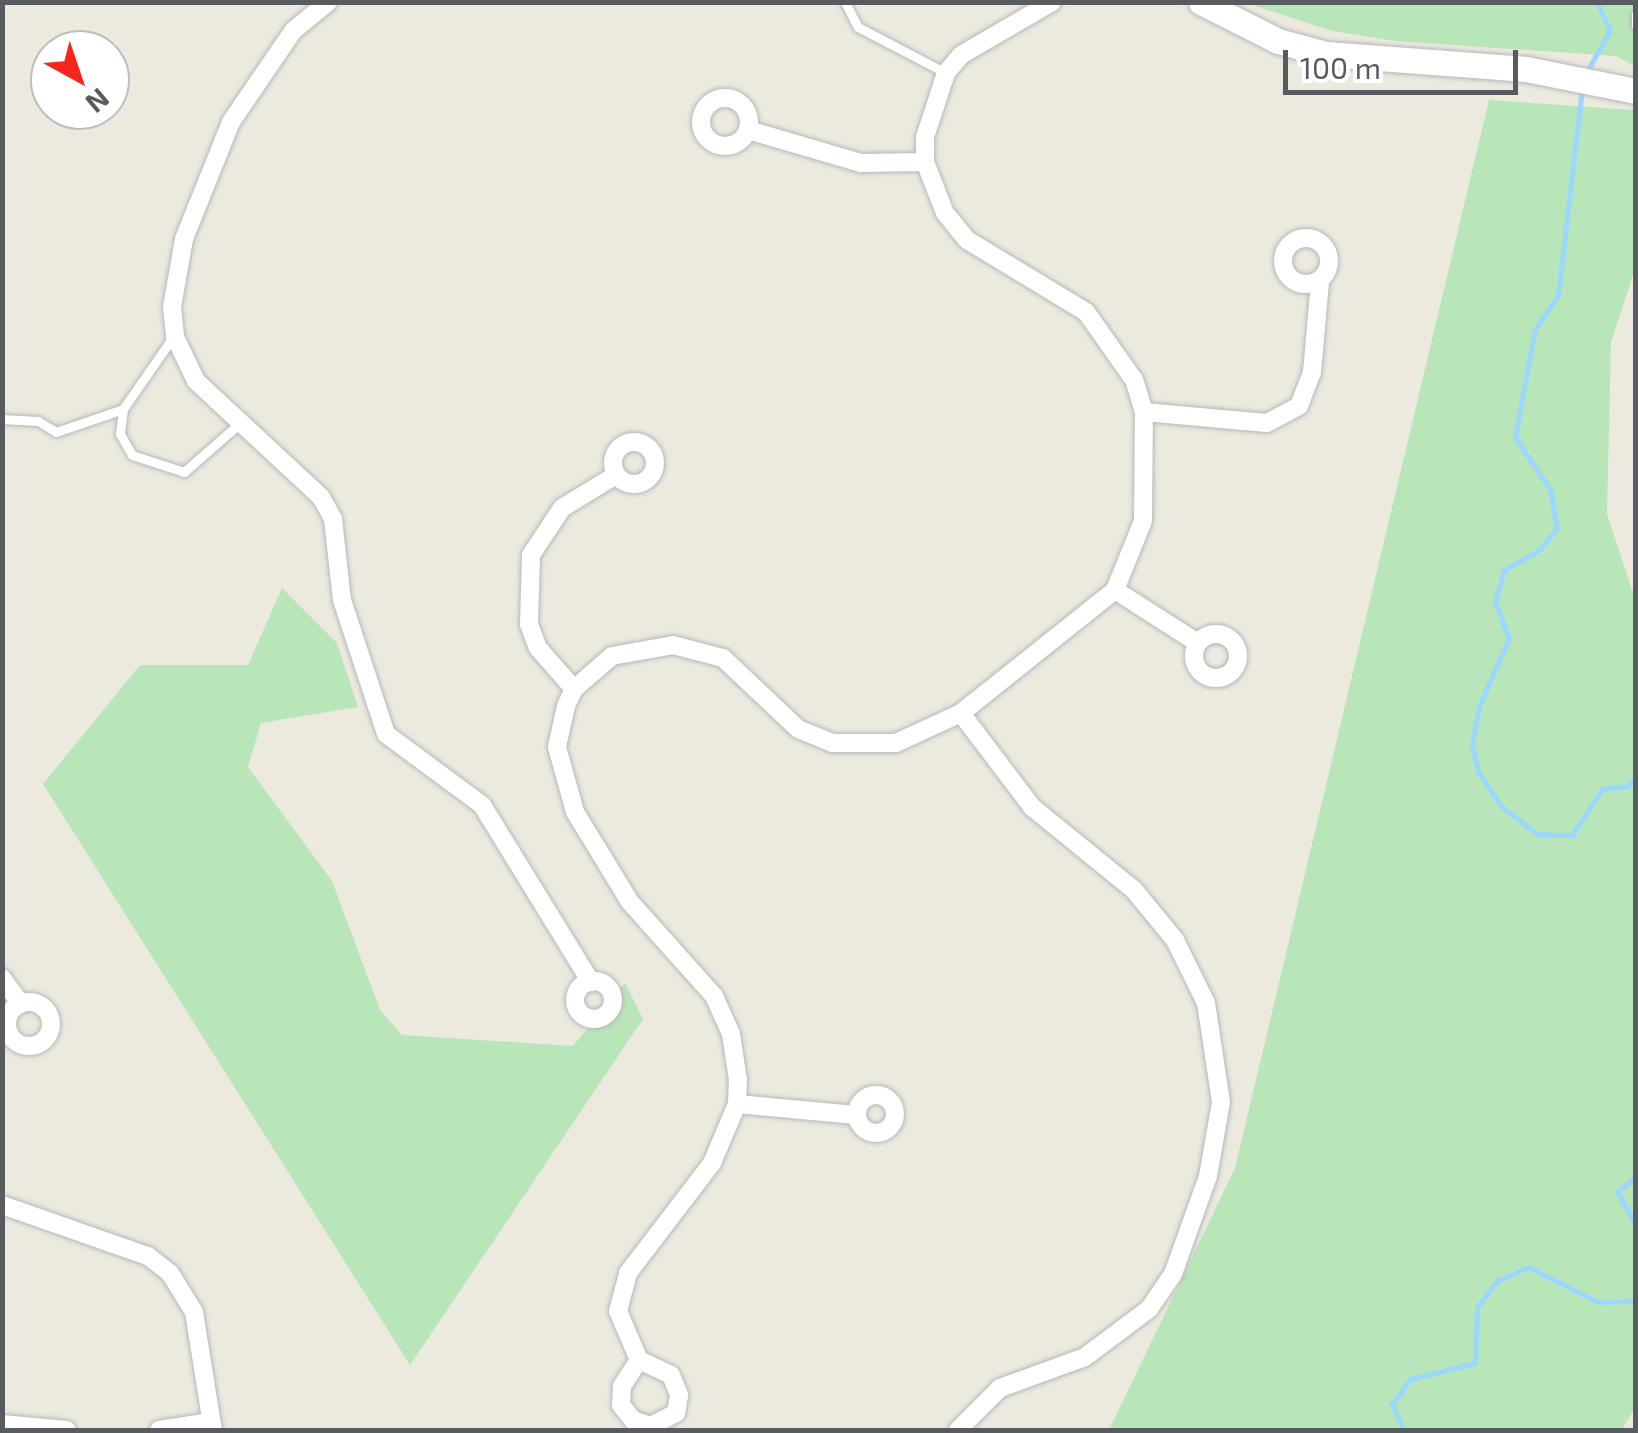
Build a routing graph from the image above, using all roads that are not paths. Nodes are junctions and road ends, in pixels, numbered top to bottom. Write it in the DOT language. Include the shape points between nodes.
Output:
graph roads {
  1 [pos="328,2"];
  2 [pos="845,2"];
  3 [pos="1052,2"];
  4 [pos="1201,2"];
  5 [pos="1636,14"];
  6 [pos="1636,26"];
  7 [pos="946,74"];
  8 [pos="1636,92"];
  9 [pos="748,130"];
  10 [pos="925,162"];
  11 [pos="1320,282"];
  12 [pos="174,335"];
  13 [pos="124,409"];
  14 [pos="1144,412"];
  15 [pos="2,418"];
  16 [pos="240,423"];
  17 [pos="616,476"];
  18 [pos="1115,590"];
  19 [pos="1198,644"];
  20 [pos="574,689"];
  21 [pos="961,713"];
  22 [pos="2,978"];
  23 [pos="591,982"];
  24 [pos="21,1004"];
  25 [pos="737,1104"];
  26 [pos="855,1116"];
  27 [pos="2,1205"];
  28 [pos="640,1360"];
  29 [pos="2,1424"];
  30 [pos="212,1426"];
  31 [pos="67,1430"];
  32 [pos="159,1430"];
  33 [pos="958,1430"];
  1 -- 12 [label="street" via="293,31 231,122 184,239"];
  2 -- 7 [label="lane" via="858,27"];
  3 -- 7 [label="street" via="961,55"];
  4 -- 8 [label="street" via="1278,41 1326,54 1526,69"];
  5 -- 6 [label="lane"];
  7 -- 10 [label="street" via="925,137"];
  9 -- 10 [label="street" via="860,163"];
  10 -- 14 [label="street" via="945,213 966,240 1075,304 1111,339"];
  11 -- 14 [label="street" via="1312,372 1298,406 1267,424"];
  12 -- 13 [label="lane"];
  12 -- 16 [label="street" via="196,381"];
  13 -- 15 [label="lane" via="56,432 38,421"];
  13 -- 16 [label="lane" via="120,434 132,454 184,472"];
  14 -- 18 [label="street" via="1143,521"];
  16 -- 23 [label="street" via="321,497 333,519 342,600 386,734 482,804"];
  17 -- 20 [label="street" via="580,493 547,524 526,580 538,648"];
  18 -- 19 [label="street"];
  18 -- 21 [label="street"];
  20 -- 21 [label="street" via="612,656 672,645 723,658 776,712 832,743 908,741"];
  20 -- 25 [label="street" via="556,748 563,784 630,902 714,996 734,1050"];
  21 -- 33 [label="street" via="1032,808 1134,890 1174,940 1206,1003 1221,1102 1208,1176 1173,1274 1149,1310 1085,1357 1000,1388"];
  22 -- 24 [label="street"];
  25 -- 26 [label="street"];
  25 -- 28 [label="street" via="712,1163 628,1273 618,1311"];
  27 -- 30 [label="street" via="148,1256 170,1273 194,1312"];
  29 -- 31 [label="street"];
  30 -- 32 [label="street"];
}
